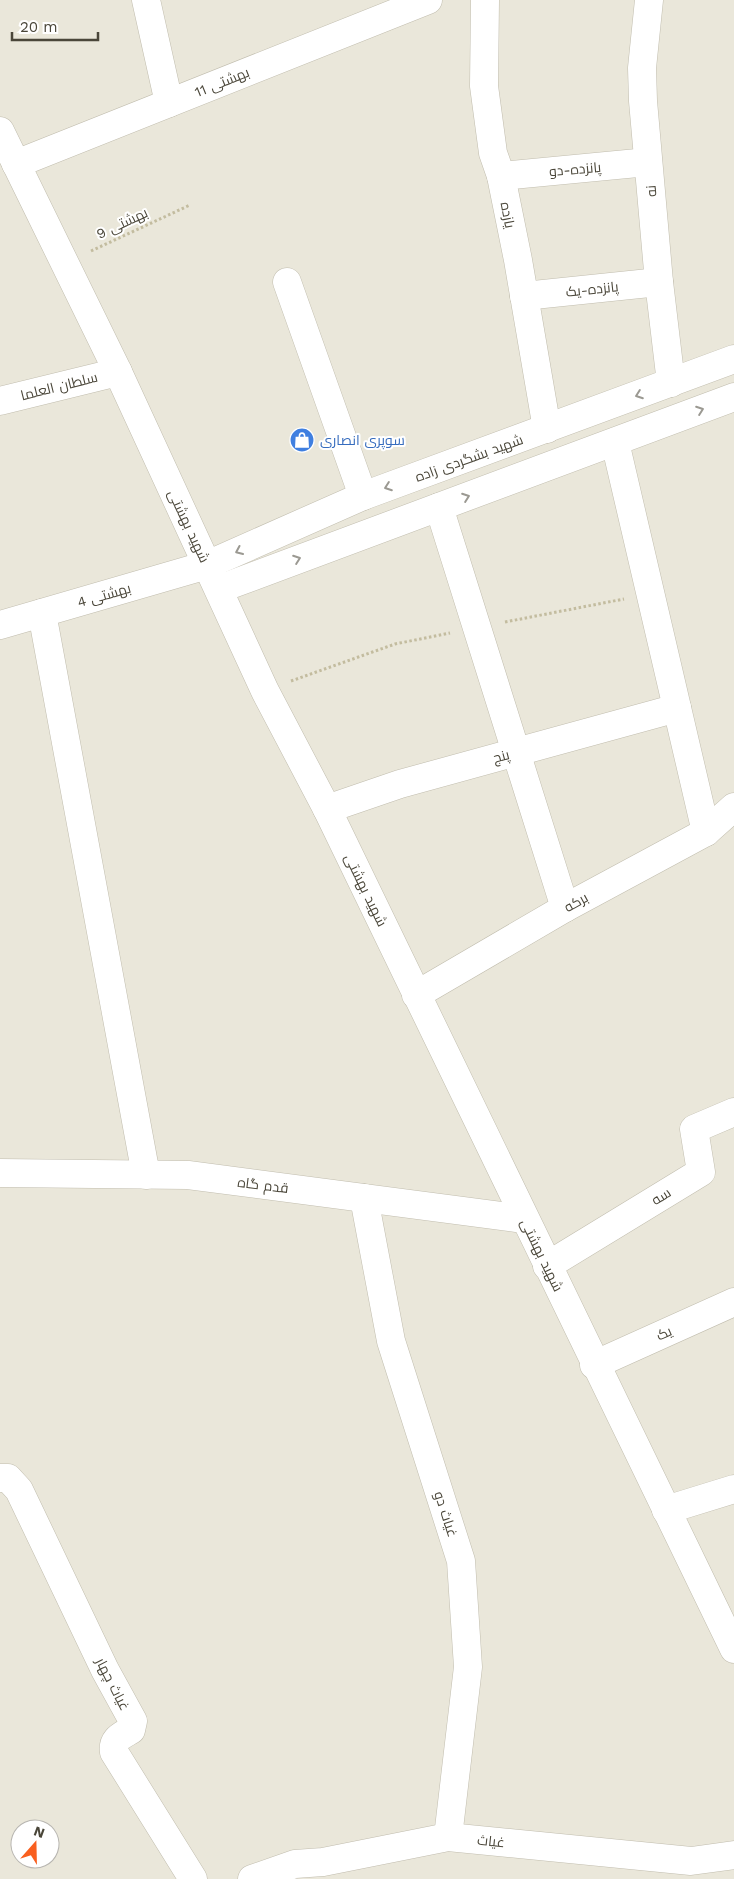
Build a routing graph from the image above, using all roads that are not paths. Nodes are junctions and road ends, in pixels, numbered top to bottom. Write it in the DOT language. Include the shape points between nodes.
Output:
graph roads {
  1 [pos="146,0"];
  2 [pos="428,0"];
  3 [pos="485,0"];
  4 [pos="649,0"];
  5 [pos="169,103"];
  6 [pos="0,131"];
  7 [pos="648,162"];
  8 [pos="16,164"];
  9 [pos="501,176"];
  10 [pos="287,282"];
  11 [pos="659,282"];
  12 [pos="524,296"];
  13 [pos="734,359"];
  14 [pos="118,372"];
  15 [pos="671,382"];
  16 [pos="734,397"];
  17 [pos="0,401"];
  18 [pos="547,429"];
  19 [pos="615,442"];
  20 [pos="559,462"];
  21 [pos="363,496"];
  22 [pos="439,507"];
  23 [pos="213,577"];
  24 [pos="42,613"];
  25 [pos="0,625"];
  26 [pos="677,708"];
  27 [pos="514,752"];
  28 [pos="734,807"];
  29 [pos="327,809"];
  30 [pos="706,832"];
  31 [pos="565,908"];
  32 [pos="416,995"];
  33 [pos="734,1112"];
  34 [pos="0,1173"];
  35 [pos="146,1175"];
  36 [pos="364,1198"];
  37 [pos="524,1219"];
  38 [pos="547,1266"];
  39 [pos="734,1302"];
  40 [pos="594,1364"];
  41 [pos="4,1478"];
  42 [pos="734,1489"];
  43 [pos="666,1510"];
  44 [pos="734,1648"];
  45 [pos="448,1837"];
  46 [pos="734,1855"];
  47 [pos="324,1870"];
  48 [pos="684,1870"];
  49 [pos="192,1879"];
  50 [pos="252,1879"];
  1 -- 5 [label="street"];
  2 -- 5 [label="street, بهشتی 11"];
  3 -- 9 [label="street, یازده" via="484,86 493,153"];
  4 -- 7 [label="street, نه" via="642,68"];
  5 -- 8 [label="street, بهشتی 11"];
  6 -- 8 [label="street, شهید بهشتی"];
  7 -- 9 [label="street, پانزده-دو"];
  7 -- 11 [label="street, نه"];
  8 -- 14 [label="street, شهید بهشتی"];
  9 -- 12 [label="street, یازده"];
  10 -- 21 [label="street"];
  11 -- 12 [label="street, پانزده-یک"];
  11 -- 15 [label="street, نه"];
  12 -- 18 [label="street, یازده"];
  13 -- 15 [label="street, شهید بشگردی زاده"];
  14 -- 17 [label="street, سلطان العلما"];
  14 -- 23 [label="street, شهید بهشتی"];
  15 -- 18 [label="street, شهید بشگردی زاده, one-way"];
  19 -- 16 [label="street, one-way"];
  18 -- 20 [label="street, یازده"];
  18 -- 21 [label="street, شهید بشگردی زاده, one-way"];
  19 -- 20 [label="street"];
  19 -- 26 [label="street"];
  22 -- 20 [label="street, one-way"];
  21 -- 23 [label="street, شهید بشگردی زاده, one-way"];
  23 -- 22 [label="street, one-way"];
  22 -- 27 [label="street"];
  23 -- 24 [label="street, بهشتی 4"];
  23 -- 29 [label="street, شهید بهشتی" via="264,691"];
  24 -- 25 [label="street, بهشتی 4"];
  24 -- 35 [label="street"];
  26 -- 27 [label="street, پنج"];
  26 -- 30 [label="street"];
  27 -- 29 [label="street, پنج" via="400,784"];
  27 -- 31 [label="street"];
  28 -- 30 [label="street, برکه"];
  29 -- 32 [label="street, شهید بهشتی"];
  30 -- 31 [label="street, برکه"];
  31 -- 32 [label="street, برکه"];
  32 -- 37 [label="street, شهید بهشتی"];
  33 -- 38 [label="street, سه" via="694,1129 701,1172"];
  34 -- 35 [label="street, قدم گاه"];
  35 -- 36 [label="street, قدم گاه" via="188,1176"];
  36 -- 37 [label="street, قدم گاه"];
  36 -- 45 [label="street, غیاث دو" via="391,1341 461,1561 468,1667"];
  37 -- 38 [label="street, شهید بهشتی"];
  38 -- 40 [label="street, شهید بهشتی"];
  39 -- 40 [label="street, یک"];
  40 -- 43 [label="street, شهید بهشتی"];
  41 -- 49 [label="street, غیاث چهار" via="20,1490 132,1721 131,1730 115,1739 114,1752"];
  42 -- 43 [label="street"];
  43 -- 44 [label="street, شهید بهشتی"];
  45 -- 47 [label="street, غیاث"];
  45 -- 48 [label="street, غیاث"];
  46 -- 48 [label="street, غیاث"];
  47 -- 50 [label="street, غیاث" via="295,1864"];
}
